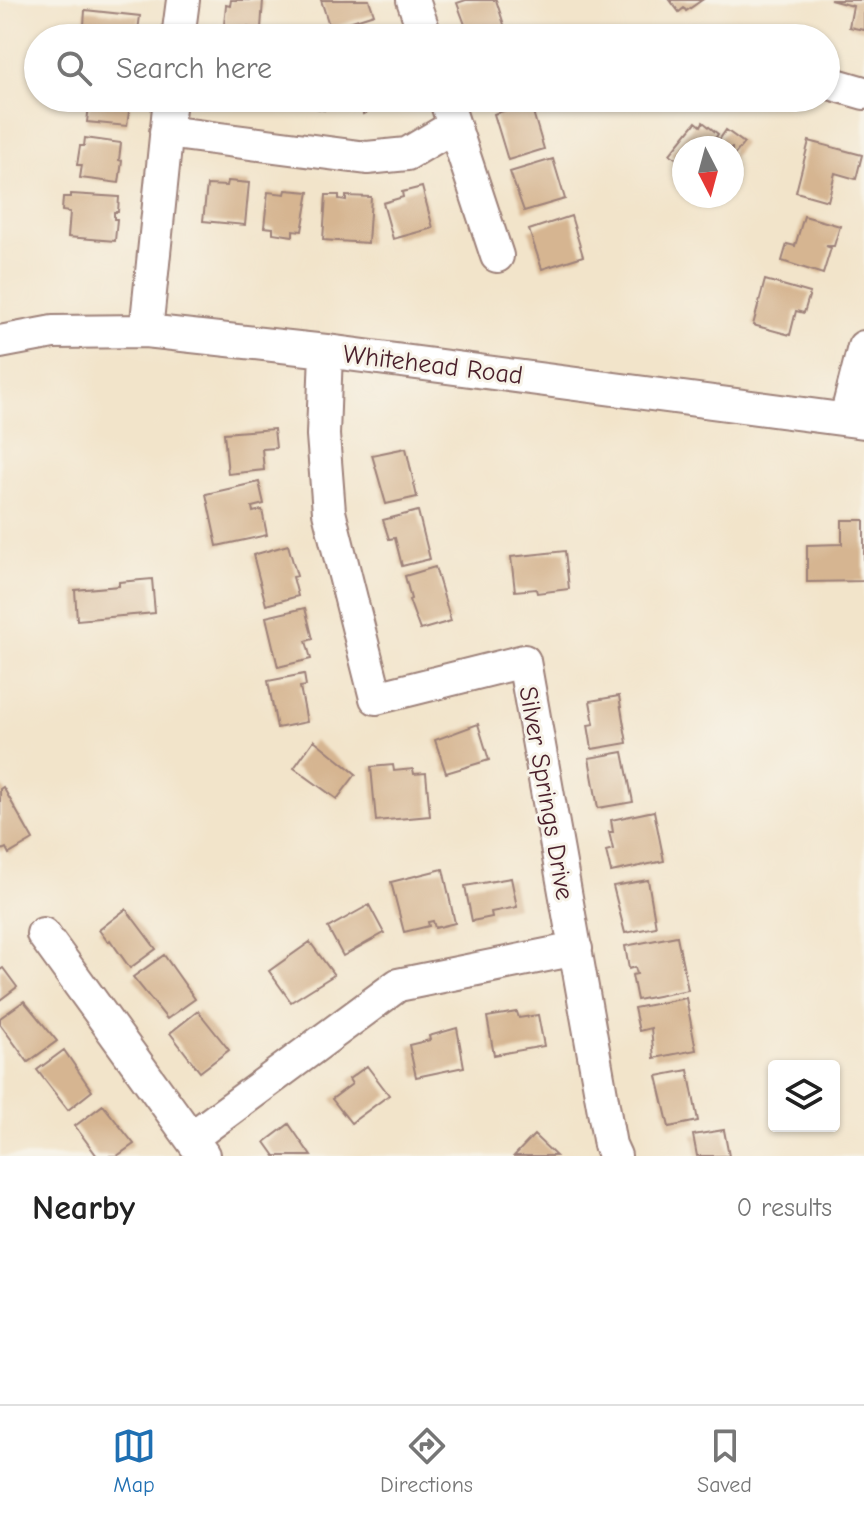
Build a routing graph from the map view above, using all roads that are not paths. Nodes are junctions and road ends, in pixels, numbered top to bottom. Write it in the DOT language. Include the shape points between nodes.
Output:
graph roads {
  1 [pos="183,0"];
  2 [pos="413,0"];
  3 [pos="180,24"];
  4 [pos="421,24"];
  5 [pos="840,86"];
  6 [pos="864,93"];
  7 [pos="168,112"];
  8 [pos="450,112"];
  9 [pos="166,132"];
  10 [pos="497,256"];
  11 [pos="146,331"];
  12 [pos="0,342"];
  13 [pos="864,347"];
  14 [pos="326,351"];
  15 [pos="855,420"];
  16 [pos="43,934"];
  17 [pos="576,949"];
  18 [pos="197,1147"];
  19 [pos="615,1156"];
  1 -- 3 [label="street"];
  2 -- 4 [label="street"];
  5 -- 6 [label="street"];
  7 -- 9 [label="street"];
  8 -- 9 [label="street" via="407,154 367,158"];
  8 -- 10 [label="street"];
  9 -- 11 [label="street"];
  11 -- 12 [label="street, Whitehead Road" via="53,332"];
  11 -- 14 [label="street, Whitehead Road"];
  13 -- 15 [label="street"];
  14 -- 15 [label="street, Whitehead Road"];
  14 -- 17 [label="street, Silver Springs Drive" via="323,435 329,512 376,698 524,661"];
  16 -- 18 [label="street"];
  17 -- 18 [label="street" via="398,985"];
  17 -- 19 [label="street, Silver Springs Drive"];
}
